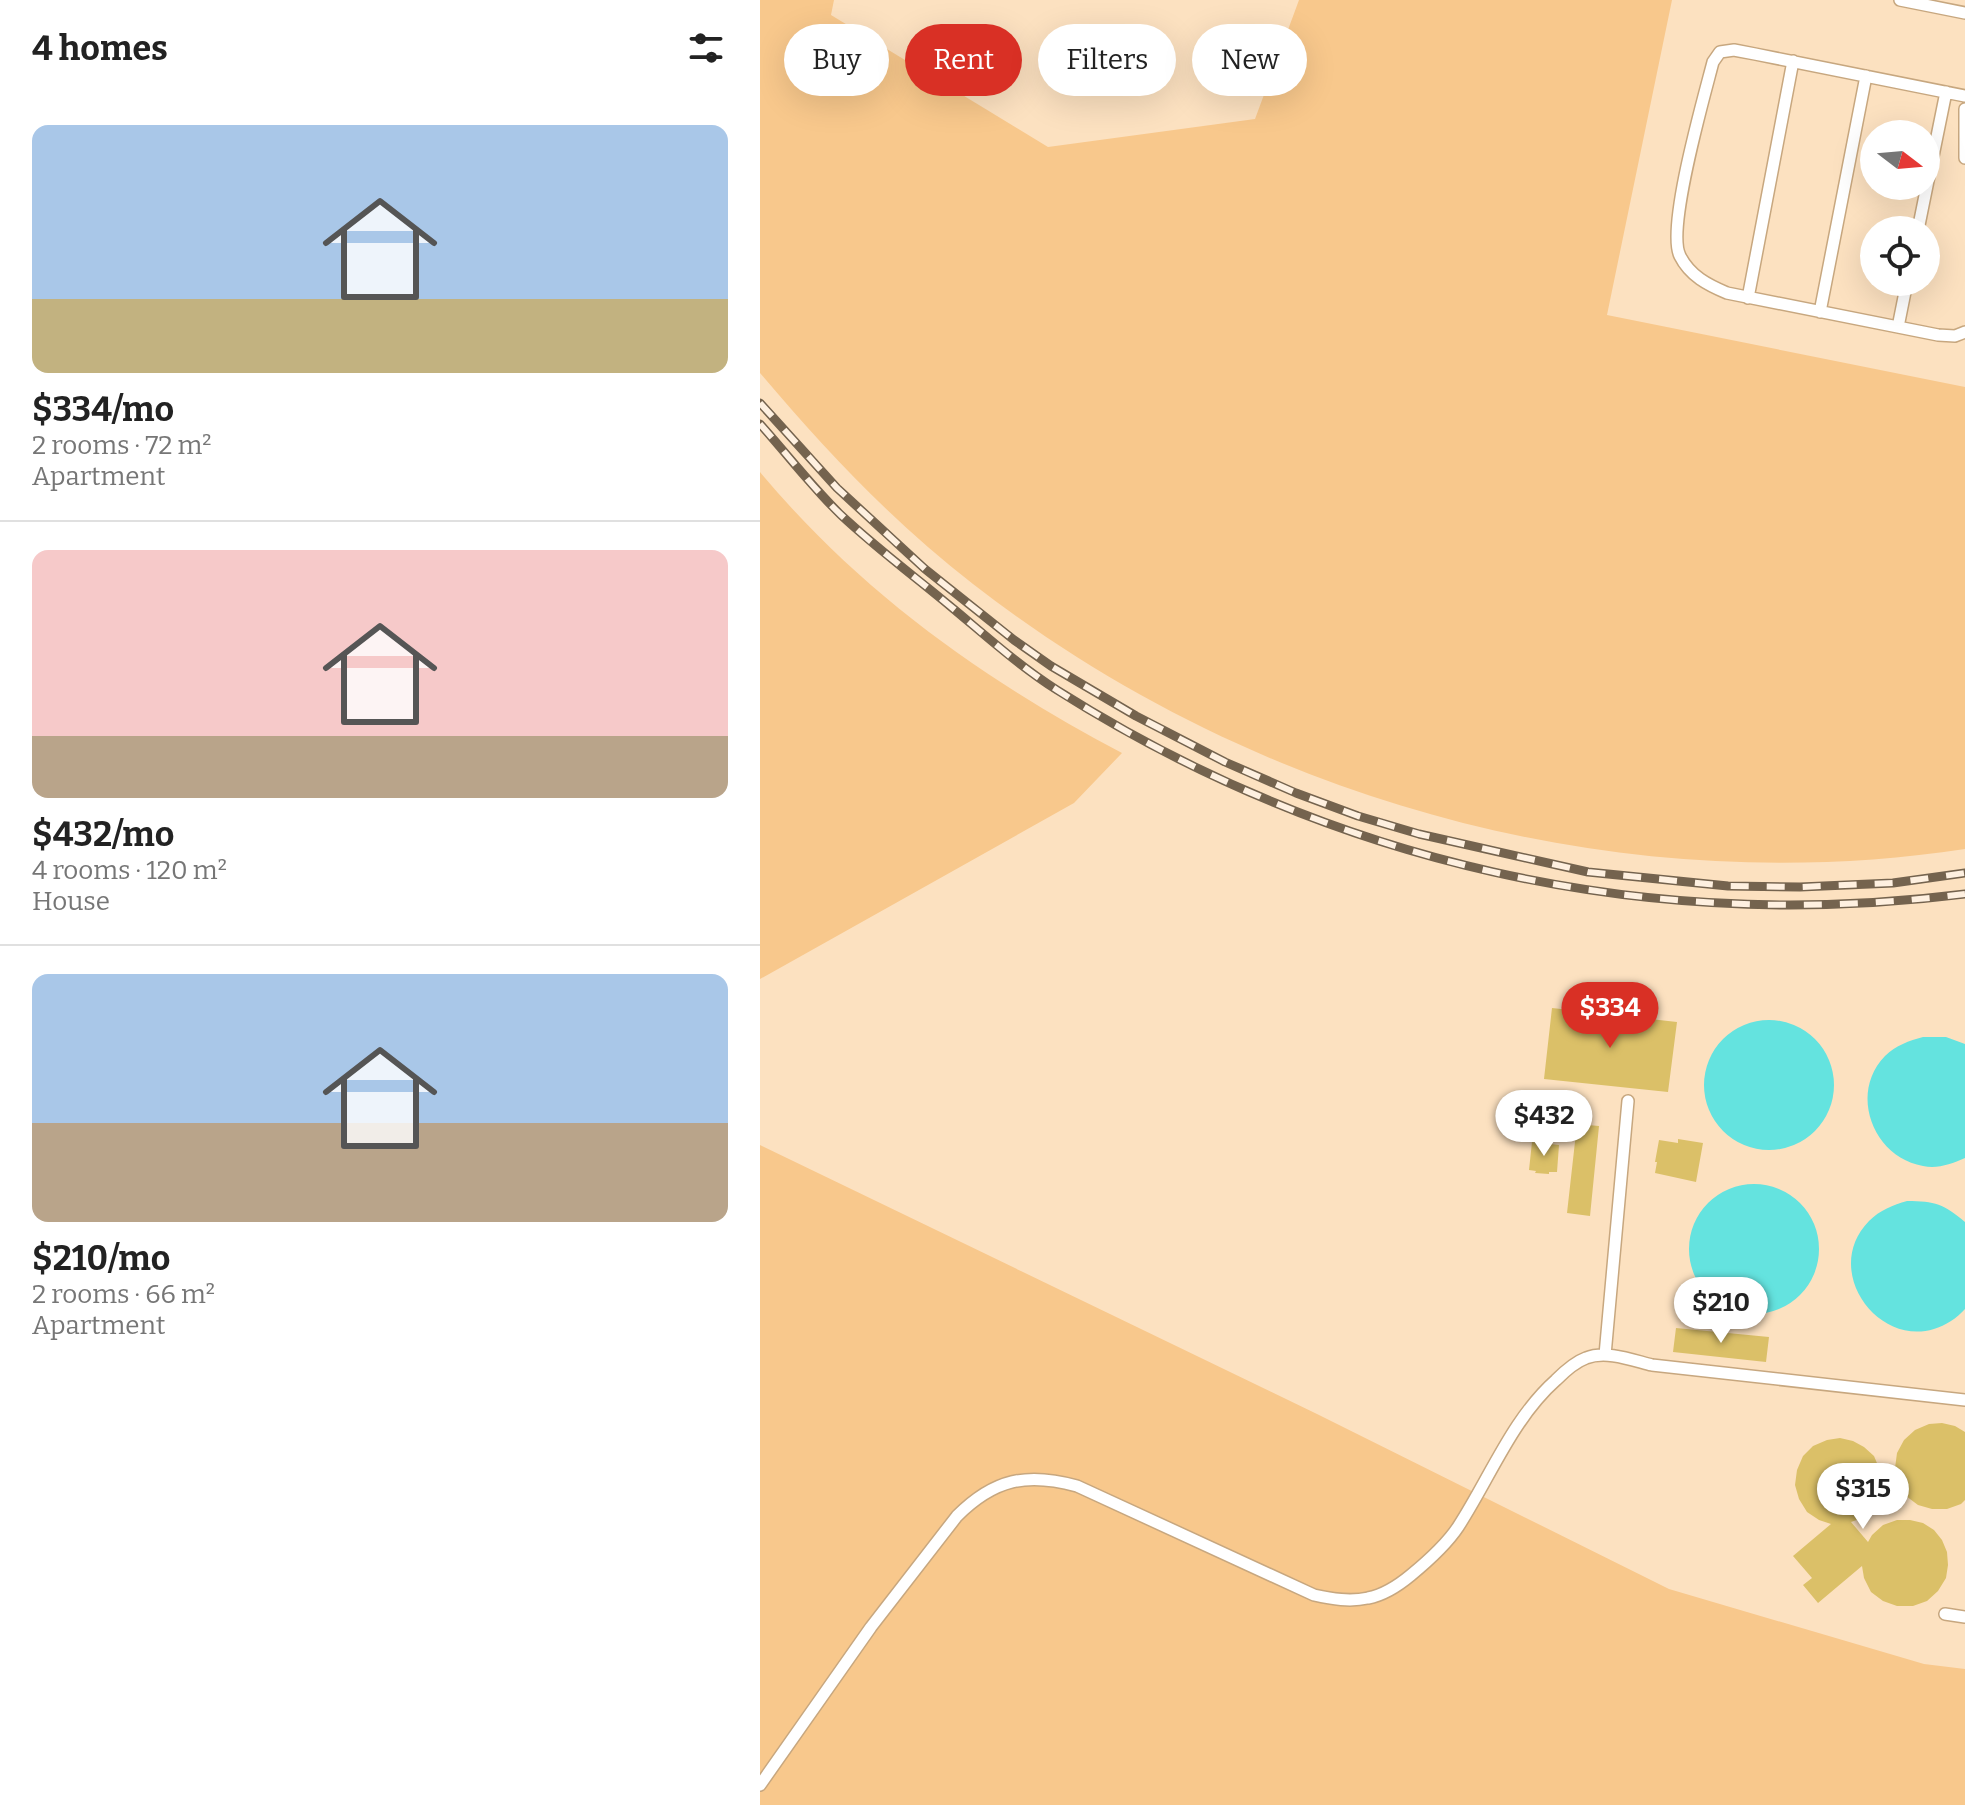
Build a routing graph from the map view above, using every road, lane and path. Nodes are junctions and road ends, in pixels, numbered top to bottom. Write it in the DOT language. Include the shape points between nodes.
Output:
graph roads {
  1 [pos="1900,0"];
  2 [pos="1965,13"];
  3 [pos="1793,61"];
  4 [pos="1866,76"];
  5 [pos="1946,92"];
  6 [pos="1965,96"];
  7 [pos="1965,109"];
  8 [pos="1965,158"];
  9 [pos="1921,216"];
  10 [pos="1904,296"];
  11 [pos="1748,298"];
  12 [pos="1820,312"];
  13 [pos="1898,327"];
  14 [pos="1965,332"];
  15 [pos="1628,1101"];
  16 [pos="1605,1355"];
  17 [pos="1965,1400"];
  18 [pos="1945,1614"];
  19 [pos="1965,1617"];
  20 [pos="760,1785"];
  1 -- 2 [label="lane"];
  3 -- 4 [label="lane"];
  3 -- 11 [label="lane"];
  3 -- 11 [label="lane" via="1720,52 1713,62 1676,223 1678,253 1690,271 1706,284"];
  4 -- 5 [label="lane"];
  4 -- 12 [label="lane"];
  5 -- 6 [label="lane"];
  5 -- 9 [label="lane"];
  7 -- 8 [label="lane"];
  10 -- 13 [label="lane"];
  11 -- 12 [label="lane"];
  12 -- 13 [label="lane"];
  13 -- 14 [label="lane" via="1938,335"];
  15 -- 16 [label="lane"];
  16 -- 17 [label="lane" via="1652,1365"];
  16 -- 20 [label="lane" via="1585,1358 1545,1389 1457,1530 1399,1585 1371,1598 1314,1595 1053,1479 1012,1481 987,1492 957,1516 880,1615"];
  18 -- 19 [label="lane"];
}
